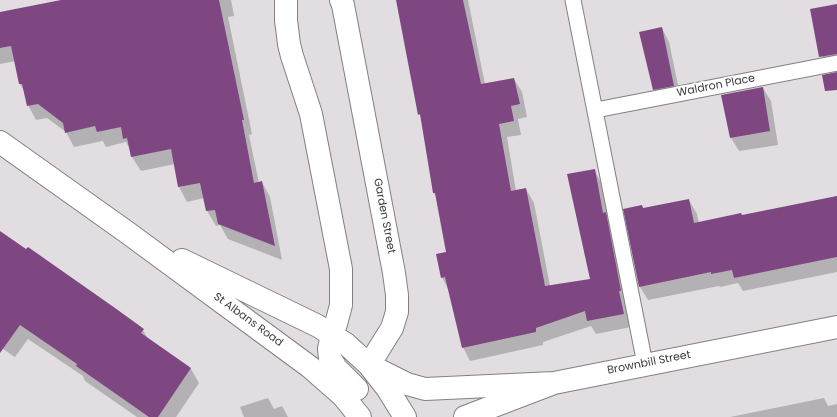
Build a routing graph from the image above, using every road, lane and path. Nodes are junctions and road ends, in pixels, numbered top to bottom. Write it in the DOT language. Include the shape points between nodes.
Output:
graph roads {
  1 [pos="286,0"];
  2 [pos="341,0"];
  3 [pos="573,0"];
  4 [pos="837,63"];
  5 [pos="596,110"];
  6 [pos="0,142"];
  7 [pos="128,232"];
  8 [pos="837,326"];
  9 [pos="332,334"];
  10 [pos="645,364"];
  11 [pos="370,365"];
  12 [pos="554,383"];
  13 [pos="360,417"];
  14 [pos="375,417"];
  15 [pos="405,417"];
  16 [pos="465,417"];
  1 -- 9 [label="street" via="289,44 311,114 341,269 341,305"];
  2 -- 11 [label="street, Garden Street" via="397,295 397,312 392,328"];
  3 -- 5 [label="lane"];
  4 -- 5 [label="lane, Waldron Place"];
  5 -- 10 [label="lane"];
  6 -- 7 [label="street, St Albans Road"];
  7 -- 9 [label="street, St Albans Road"];
  7 -- 13 [label="street, St Albans Road" via="310,367 343,396"];
  8 -- 10 [label="street, Brownbill Street"];
  9 -- 11 [label="street, St Albans Road"];
  9 -- 14 [label="street" via="329,354 332,363 364,398"];
  10 -- 12 [label="street, Brownbill Street"];
  11 -- 12 [label="street" via="406,384 425,389"];
  11 -- 15 [label="street"];
  12 -- 16 [label="street, Brownbill Street"];
}
